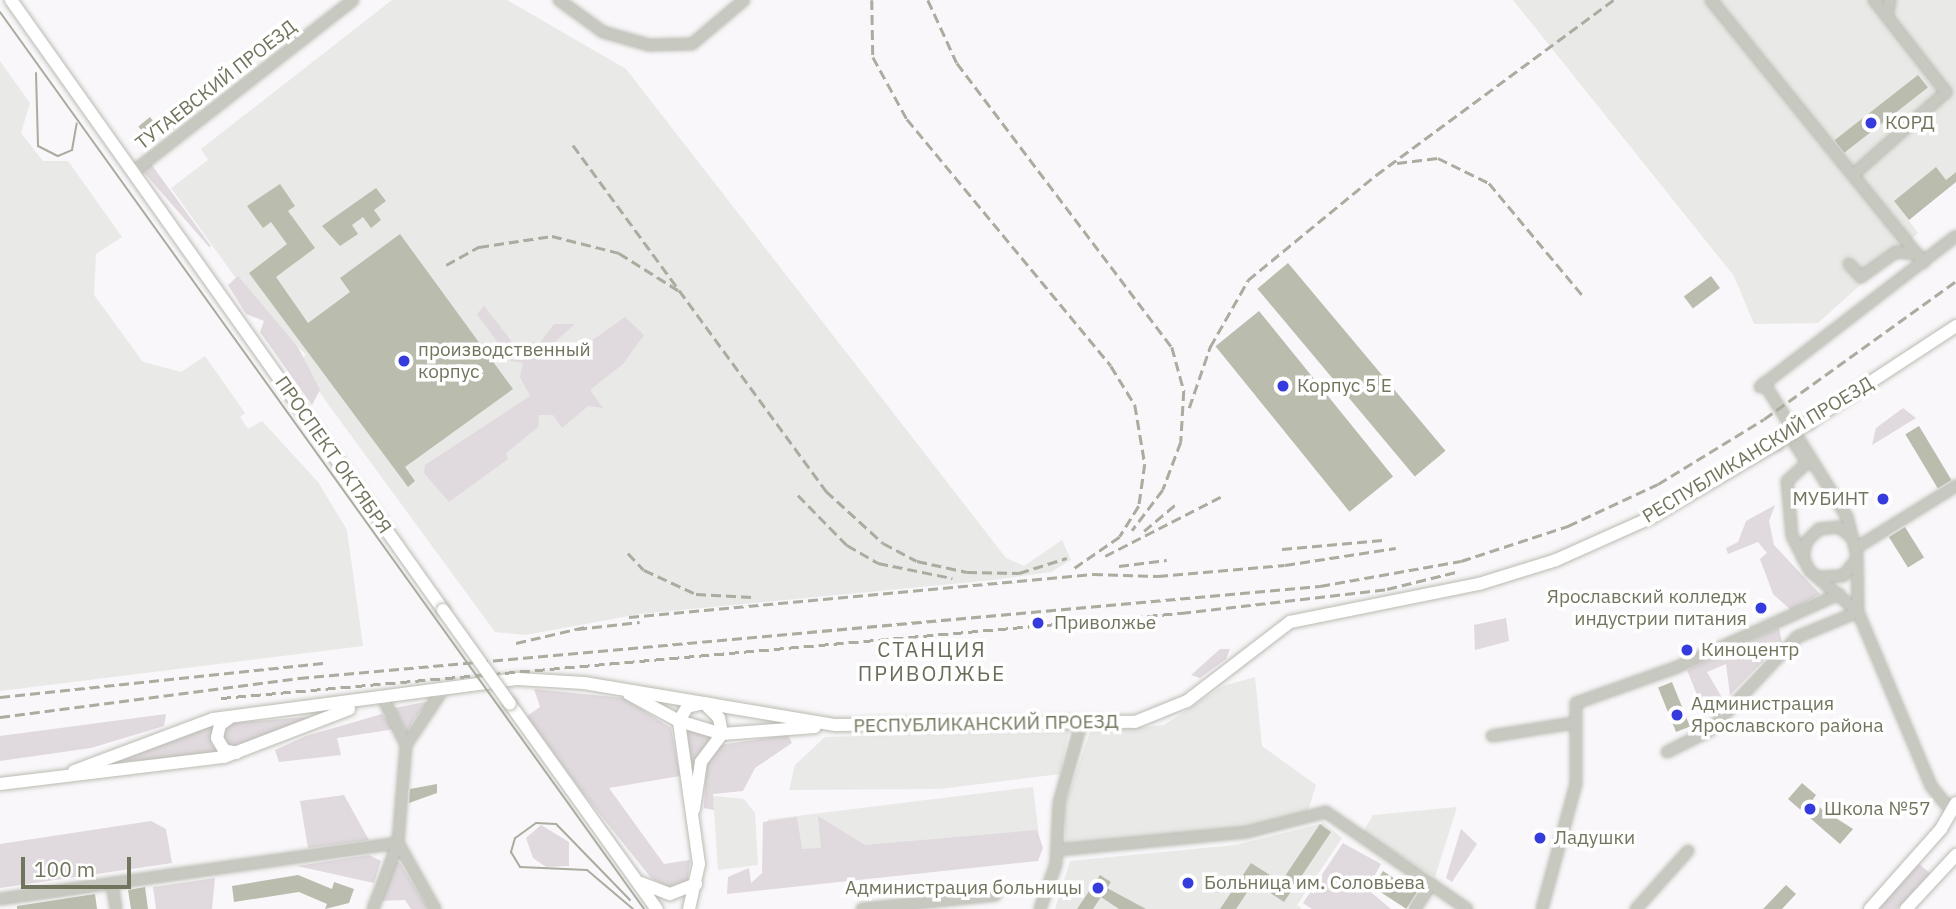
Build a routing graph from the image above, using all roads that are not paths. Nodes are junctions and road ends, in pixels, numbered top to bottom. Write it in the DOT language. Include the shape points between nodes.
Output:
graph roads {
  1 [pos="11,0"];
  2 [pos="353,0"];
  3 [pos="559,0"];
  4 [pos="744,0"];
  5 [pos="1711,0"];
  6 [pos="1874,0"];
  7 [pos="1890,0"];
  8 [pos="1887,17"];
  9 [pos="133,172"];
  10 [pos="1853,175"];
  11 [pos="1956,236"];
  12 [pos="1922,259"];
  13 [pos="1849,264"];
  14 [pos="1956,326"];
  15 [pos="1810,460"];
  16 [pos="1956,486"];
  17 [pos="1856,548"];
  18 [pos="1803,561"];
  19 [pos="1810,572"];
  20 [pos="1839,594"];
  21 [pos="1858,612"];
  22 [pos="617,689"];
  23 [pos="442,691"];
  24 [pos="384,700"];
  25 [pos="366,703"];
  26 [pos="704,703"];
  27 [pos="231,716"];
  28 [pos="679,721"];
  29 [pos="1574,723"];
  30 [pos="1081,724"];
  31 [pos="836,725"];
  32 [pos="722,734"];
  33 [pos="1492,736"];
  34 [pos="406,745"];
  35 [pos="240,752"];
  36 [pos="1667,752"];
  37 [pos="74,771"];
  38 [pos="0,784"];
  39 [pos="694,809"];
  40 [pos="1954,810"];
  41 [pos="398,842"];
  42 [pos="1058,850"];
  43 [pos="1688,850"];
  44 [pos="1956,855"];
  45 [pos="634,878"];
  46 [pos="112,883"];
  47 [pos="696,884"];
  48 [pos="1431,884"];
  49 [pos="995,895"];
  50 [pos="0,899"];
  51 [pos="116,909"];
  52 [pos="373,909"];
  53 [pos="435,909"];
  54 [pos="657,909"];
  55 [pos="689,909"];
  56 [pos="862,909"];
  57 [pos="1040,909"];
  58 [pos="1415,909"];
  59 [pos="1466,909"];
  60 [pos="1542,909"];
  61 [pos="1636,909"];
  62 [pos="1870,909"];
  63 [pos="1906,909"];
  1 -- 9 [label="main road, ПРОСПЕКТ ОКТЯБРЯ"];
  2 -- 9 [label="street, ТУТАЕВСКИЙ ПРОЕЗД"];
  3 -- 4 [label="street" via="603,32 649,44 692,44"];
  5 -- 10 [label="street"];
  6 -- 8 [label="street"];
  7 -- 8 [label="street"];
  8 -- 10 [label="street" via="1946,92"];
  9 -- 45 [label="main road, ПРОСПЕКТ ОКТЯБРЯ, bridge"];
  10 -- 12 [label="street"];
  11 -- 12 [label="street"];
  12 -- 13 [label="street" via="1896,252 1861,277"];
  12 -- 15 [label="street" via="1762,385"];
  14 -- 30 [label="main road, РЕСПУБЛИКАНСКИЙ ПРОЕЗД, bridge" via="1777,443 1652,517 1566,555 1479,584 1290,622 1176,707 1135,722"];
  15 -- 17 [label="street"];
  15 -- 18 [label="street" via="1787,481 1786,498"];
  16 -- 17 [label="street"];
  17 -- 18 [label="street" via="1839,527 1819,529 1806,542"];
  17 -- 19 [label="street" via="1843,576 1831,580"];
  17 -- 21 [label="street"];
  18 -- 19 [label="street"];
  19 -- 20 [label="street"];
  20 -- 21 [label="street"];
  20 -- 29 [label="street" via="1675,668 1576,704"];
  21 -- 36 [label="street" via="1797,637 1709,731"];
  21 -- 40 [label="street" via="1931,786"];
  22 -- 23 [label="main road, РЕСПУБЛИКАНСКИЙ ПРОЕЗД" via="573,682"];
  22 -- 26 [label="main road, РЕСПУБЛИКАНСКИЙ ПРОЕЗД"];
  22 -- 28 [label="main road, РЕСПУБЛИКАНСКИЙ ПРОЕЗД"];
  23 -- 24 [label="main road, РЕСПУБЛИКАНСКИЙ ПРОЕЗД"];
  23 -- 34 [label="street"];
  24 -- 25 [label="main road, РЕСПУБЛИКАНСКИЙ ПРОЕЗД"];
  24 -- 34 [label="street"];
  25 -- 27 [label="main road, РЕСПУБЛИКАНСКИЙ ПРОЕЗД"];
  25 -- 35 [label="main road, РЕСПУБЛИКАНСКИЙ ПРОЕЗД"];
  26 -- 28 [label="main road" via="687,707"];
  26 -- 31 [label="main road, РЕСПУБЛИКАНСКИЙ ПРОЕЗД"];
  26 -- 32 [label="main road" via="719,718"];
  27 -- 35 [label="main road" via="219,724 217,738 224,750"];
  27 -- 37 [label="main road, РЕСПУБЛИКАНСКИЙ ПРОЕЗД"];
  28 -- 32 [label="main road, РЕСПУБЛИКАНСКИЙ ПРОЕЗД"];
  28 -- 39 [label="main road"];
  29 -- 33 [label="street"];
  29 -- 60 [label="street" via="1576,784"];
  30 -- 31 [label="main road, РЕСПУБЛИКАНСКИЙ ПРОЕЗД"];
  30 -- 42 [label="street" via="1059,803"];
  31 -- 32 [label="main road, РЕСПУБЛИКАНСКИЙ ПРОЕЗД"];
  32 -- 39 [label="main road" via="701,761"];
  34 -- 41 [label="street"];
  35 -- 37 [label="main road, РЕСПУБЛИКАНСКИЙ ПРОЕЗД"];
  37 -- 38 [label="main road, РЕСПУБЛИКАНСКИЙ ПРОЕЗД"];
  39 -- 47 [label="main road"];
  40 -- 62 [label="main road"];
  41 -- 46 [label="street"];
  41 -- 52 [label="street"];
  41 -- 53 [label="street"];
  42 -- 48 [label="street" via="1247,832 1326,813"];
  42 -- 57 [label="street"];
  43 -- 61 [label="street"];
  44 -- 63 [label="main road"];
  45 -- 47 [label="main road" via="670,894"];
  45 -- 54 [label="main road, ПРОСПЕКТ ОКТЯБРЯ"];
  46 -- 50 [label="street"];
  46 -- 51 [label="street"];
  47 -- 55 [label="main road"];
  48 -- 58 [label="street"];
  48 -- 59 [label="street"];
  49 -- 56 [label="street"];
}
